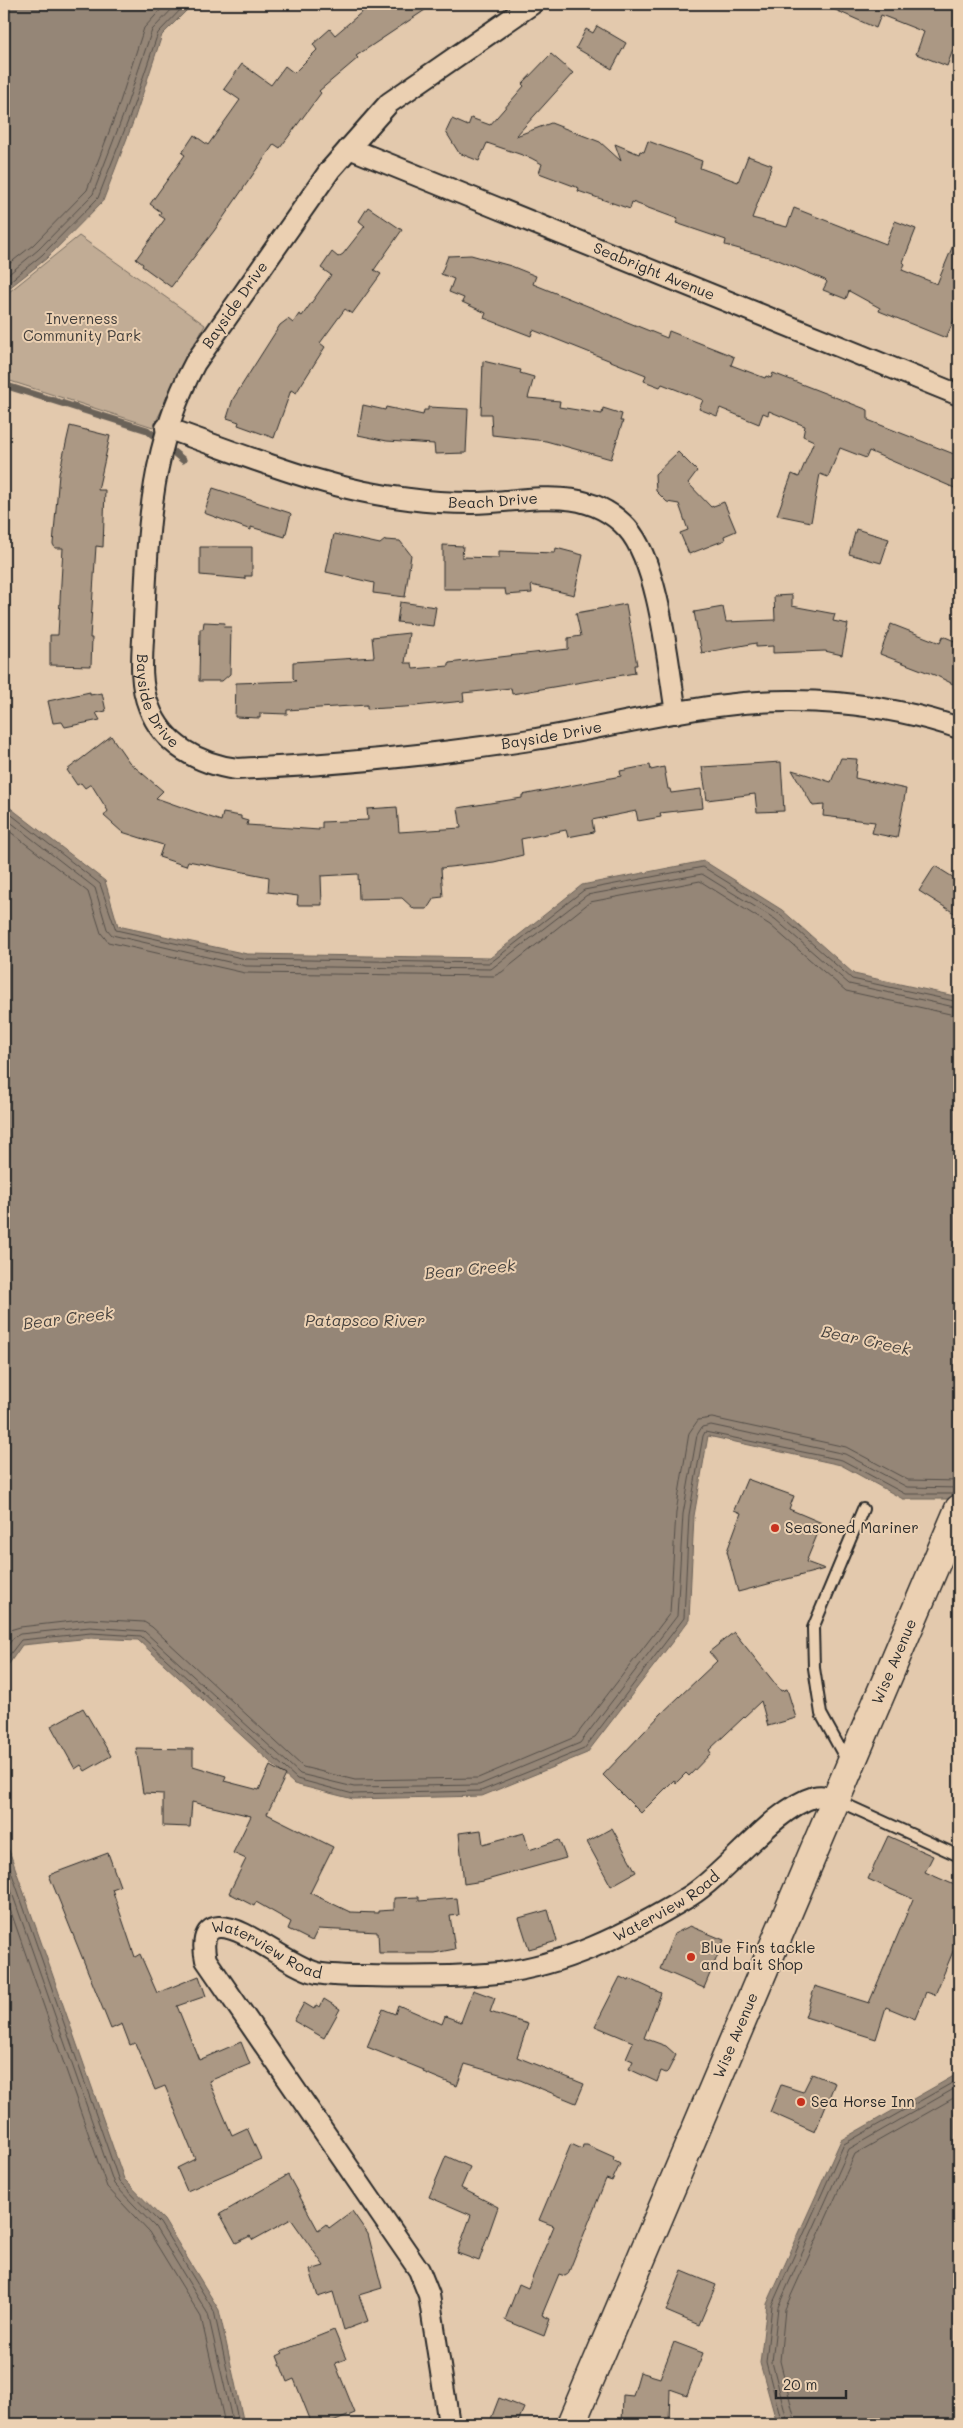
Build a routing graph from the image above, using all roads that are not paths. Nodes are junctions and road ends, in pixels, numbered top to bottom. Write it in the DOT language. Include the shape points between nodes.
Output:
graph roads {
  1 [pos="532,4"];
  2 [pos="349,148"];
  3 [pos="959,395"];
  4 [pos="166,428"];
  5 [pos="676,713"];
  6 [pos="959,728"];
  7 [pos="863,1509"];
  8 [pos="959,1509"];
  9 [pos="850,1766"];
  10 [pos="836,1800"];
  11 [pos="959,1856"];
  12 [pos="574,2422"];
  13 [pos="449,2424"];
  1 -- 2 [label="street, Bayside Drive" via="389,103"];
  2 -- 3 [label="street, Seabright Avenue"];
  2 -- 4 [label="street, Bayside Drive" via="315,190 195,363"];
  4 -- 5 [label="street, Beach Drive" via="334,486 379,495 473,503 553,497 586,502 602,509 627,528 646,558 654,586"];
  4 -- 5 [label="street, Bayside Drive" via="154,484 148,539 144,690 149,708 172,743 200,761 237,769 397,758 533,740"];
  5 -- 6 [label="street, Bayside Drive" via="749,702 816,702 902,712"];
  7 -- 9 [label="lane" via="813,1628 814,1668 821,1714"];
  8 -- 9 [label="main road, Wise Avenue"];
  9 -- 10 [label="main road, Wise Avenue"];
  10 -- 11 [label="lane"];
  10 -- 12 [label="main road, Wise Avenue"];
  10 -- 13 [label="street, Waterview Road" via="822,1796 798,1805 692,1894 644,1922 548,1964 480,1974 403,1977 320,1973 303,1968 231,1928 218,1927 206,1936 203,1947 206,1960 419,2270 429,2295"];
}
